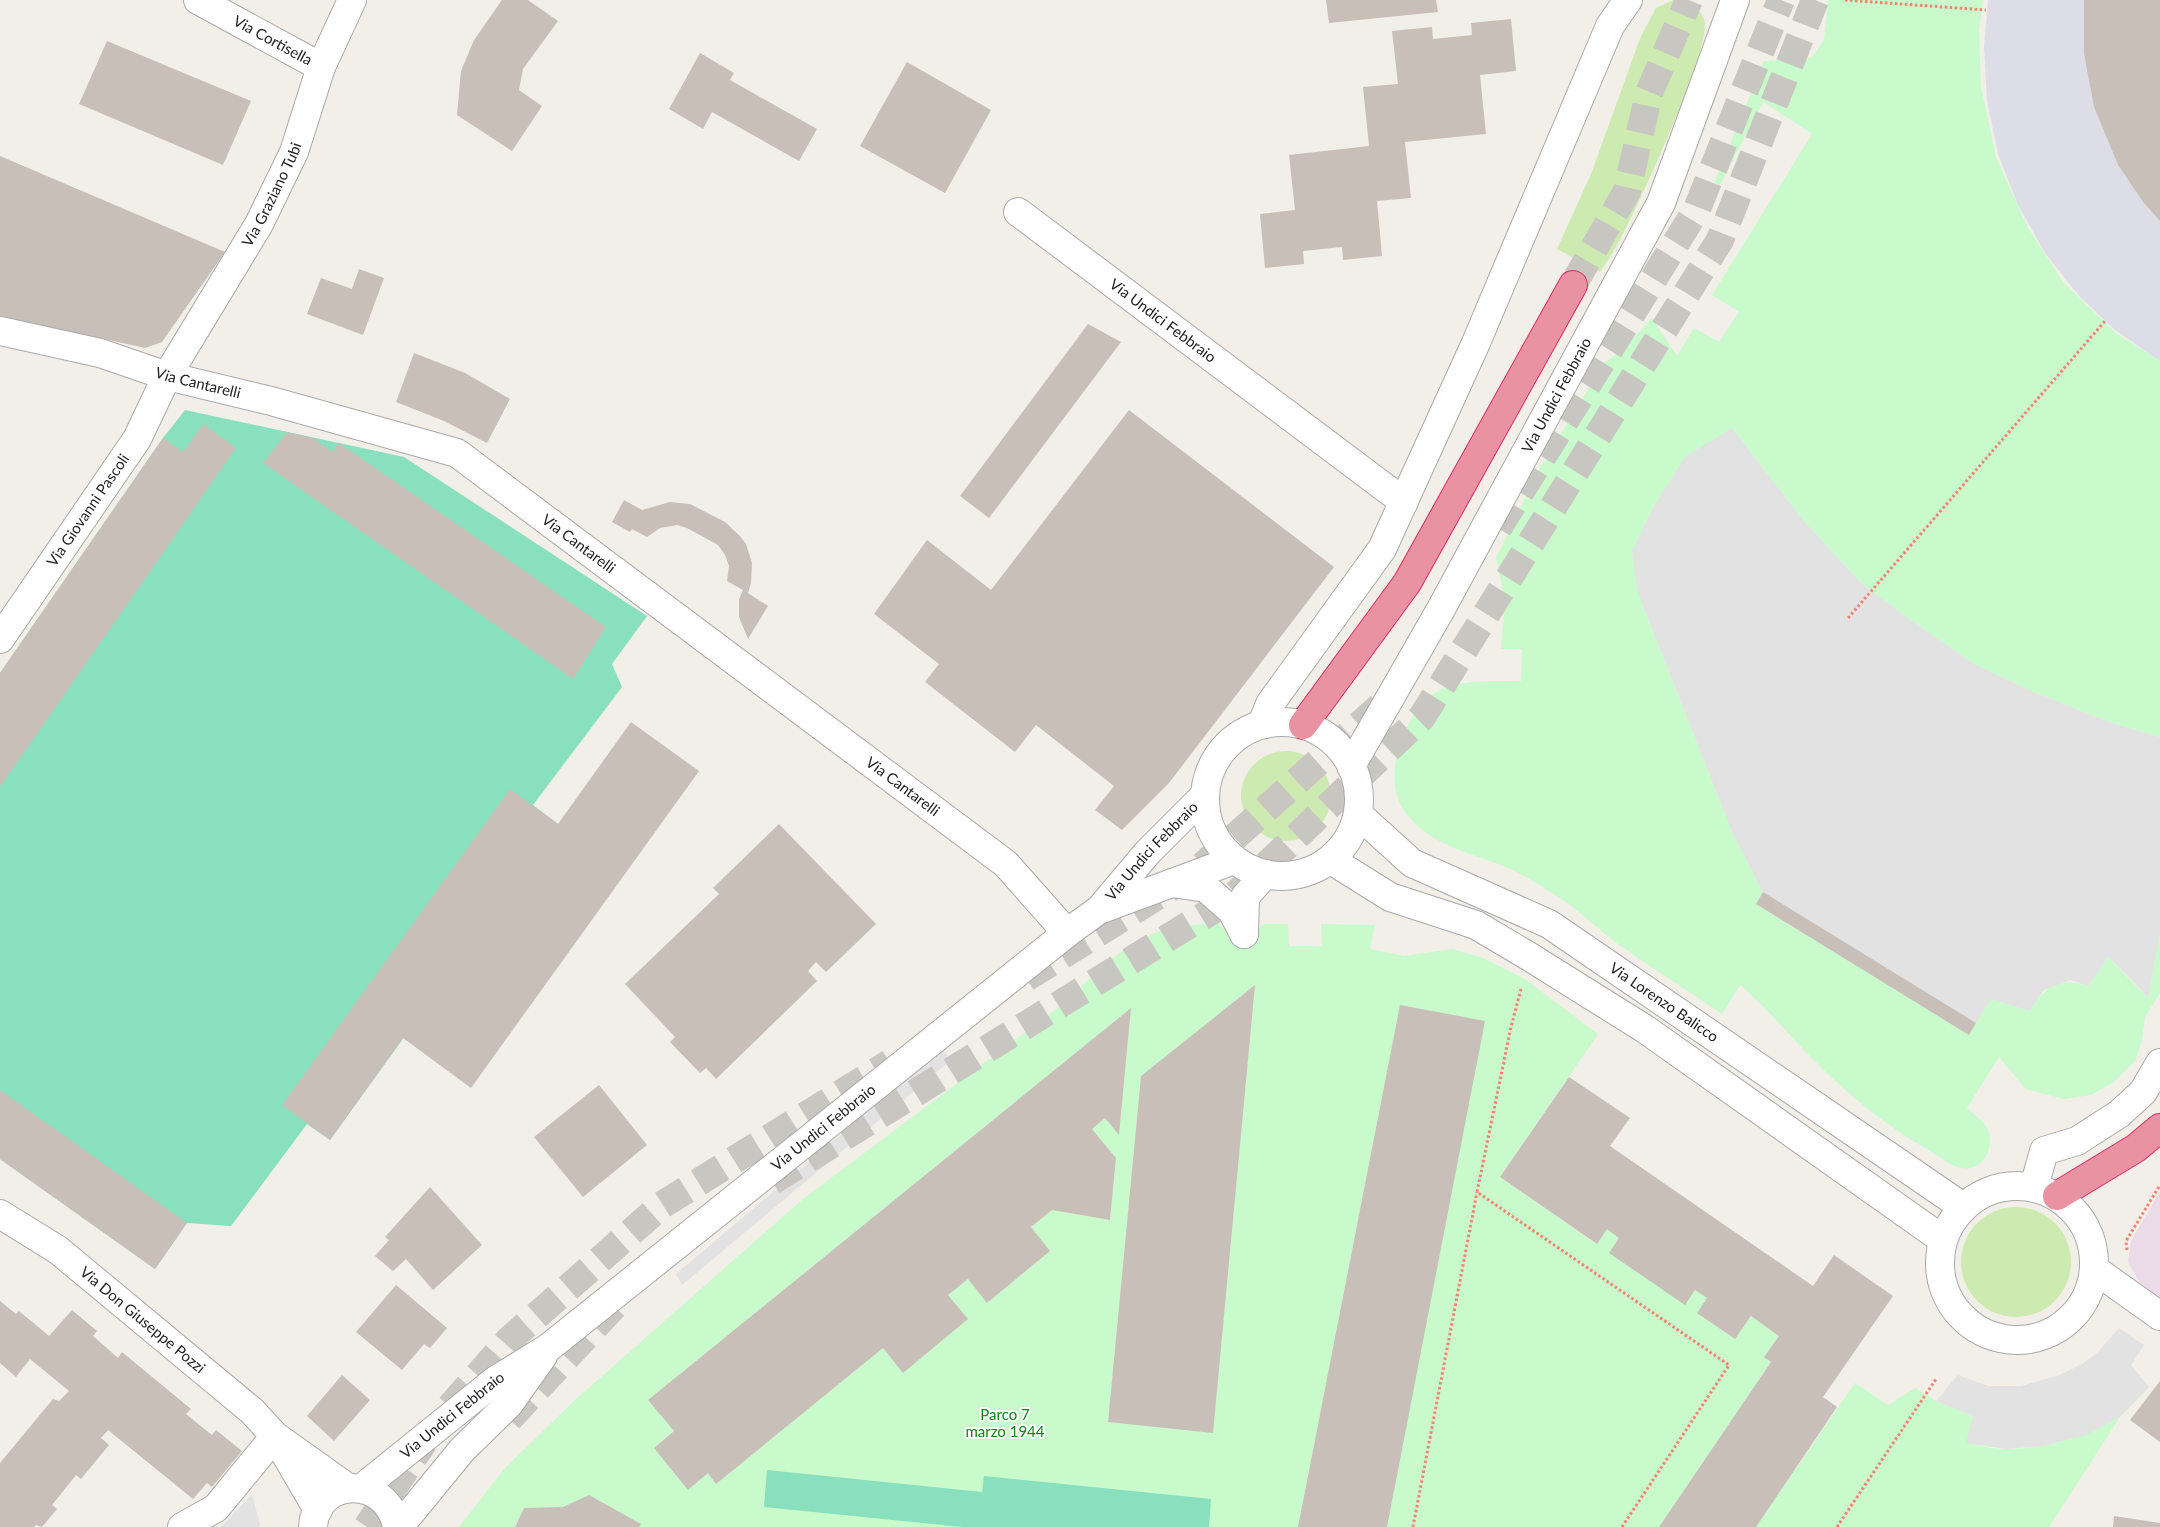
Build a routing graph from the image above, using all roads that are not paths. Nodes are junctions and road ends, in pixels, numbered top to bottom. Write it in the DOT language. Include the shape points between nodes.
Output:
graph roads {
  1 [pos="198,0"];
  2 [pos="352,0"];
  3 [pos="1628,0"];
  4 [pos="1729,4"];
  5 [pos="321,67"];
  6 [pos="1018,212"];
  7 [pos="1573,286"];
  8 [pos="0,331"];
  9 [pos="167,376"];
  10 [pos="1404,502"];
  11 [pos="0,639"];
  12 [pos="1262,724"];
  13 [pos="1303,725"];
  14 [pos="1351,766"];
  15 [pos="1205,795"];
  16 [pos="1358,814"];
  17 [pos="1234,860"];
  18 [pos="1331,860"];
  19 [pos="1265,874"];
  20 [pos="1172,883"];
  21 [pos="1100,909"];
  22 [pos="1067,933"];
  23 [pos="2160,1064"];
  24 [pos="2160,1128"];
  25 [pos="2045,1191"];
  26 [pos="1963,1206"];
  27 [pos="0,1214"];
  28 [pos="1942,1239"];
  29 [pos="2094,1269"];
  30 [pos="2160,1316"];
  31 [pos="548,1348"];
  32 [pos="275,1436"];
  33 [pos="355,1488"];
  34 [pos="315,1519"];
  35 [pos="182,1527"];
  36 [pos="398,1527"];
  1 -- 5 [label="street, Via Cortisella"];
  2 -- 5 [label="street, Via Graziano Tubi"];
  3 -- 10 [label="street" via="1610,26 1475,345"];
  4 -- 14 [label="street, Via Undici Febbraio" via="1661,203 1441,609"];
  5 -- 9 [label="street, Via Graziano Tubi" via="294,152 263,216"];
  6 -- 10 [label="street, Via Undici Febbraio"];
  7 -- 13 [label="highway" via="1407,583"];
  8 -- 9 [label="street, Via Cantarelli" via="100,353"];
  9 -- 11 [label="street, Via Giovanni Pascoli" via="137,439"];
  9 -- 22 [label="street, Via Cantarelli" via="271,401 457,453 1006,864"];
  10 -- 12 [label="street" via="1382,549 1270,704"];
  12 -- 13 [label="street, Via Undici Febbraio" via="1288,722"];
  12 -- 15 [label="street, Via Undici Febbraio" via="1247,730 1226,746 1209,775"];
  13 -- 14 [label="street, Via Undici Febbraio" via="1326,735"];
  14 -- 16 [label="street, Via Undici Febbraio" via="1358,790"];
  15 -- 17 [label="street, Via Undici Febbraio" via="1207,819 1214,835"];
  15 -- 21 [label="street, Via Undici Febbraio" via="1148,852"];
  16 -- 18 [label="street, Via Undici Febbraio" via="1348,840"];
  16 -- 26 [label="street, Via Lorenzo Balicco" via="1412,863 1549,924"];
  17 -- 19 [label="street, Via Undici Febbraio"];
  17 -- 20 [label="street, Via Undici Febbraio"];
  18 -- 19 [label="street, Via Undici Febbraio" via="1302,874 1277,877"];
  18 -- 28 [label="street" via="1390,897 1476,925 1530,957 1645,1029"];
  19 -- 20 [label="street" via="1245,897 1244,934 1232,912 1206,888"];
  20 -- 21 [label="street, Via Undici Febbraio"];
  21 -- 22 [label="street, Via Undici Febbraio"];
  22 -- 31 [label="street, Via Undici Febbraio"];
  23 -- 25 [label="street" via="2143,1092 2119,1114 2077,1141 2044,1151"];
  24 -- 25 [label="highway" via="2136,1148"];
  25 -- 26 [label="street" via="2008,1185 1984,1192"];
  25 -- 29 [label="street" via="2073,1210 2086,1227 2093,1248"];
  26 -- 28 [label="street"];
  27 -- 32 [label="street, Via Don Giuseppe Pozzi" via="58,1250 252,1411"];
  28 -- 29 [label="street" via="1939,1262 1943,1286 1953,1307 1970,1324 1990,1336 2014,1340 2037,1338 2059,1328 2077,1312 2089,1292"];
  29 -- 30 [label="street"];
  31 -- 33 [label="street, Via Undici Febbraio" via="496,1380"];
  31 -- 36 [label="street, Via Undici Febbraio" via="509,1404 462,1450"];
  32 -- 33 [label="street, Via Don Giuseppe Pozzi"];
  32 -- 34 [label="street, Via Don Giuseppe Pozzi"];
  32 -- 35 [label="street" via="216,1508"];
  33 -- 34 [label="street, Via Undici Febbraio" via="336,1492 325,1500"];
  33 -- 36 [label="street, Via Undici Febbraio" via="376,1493 387,1502"];
}
